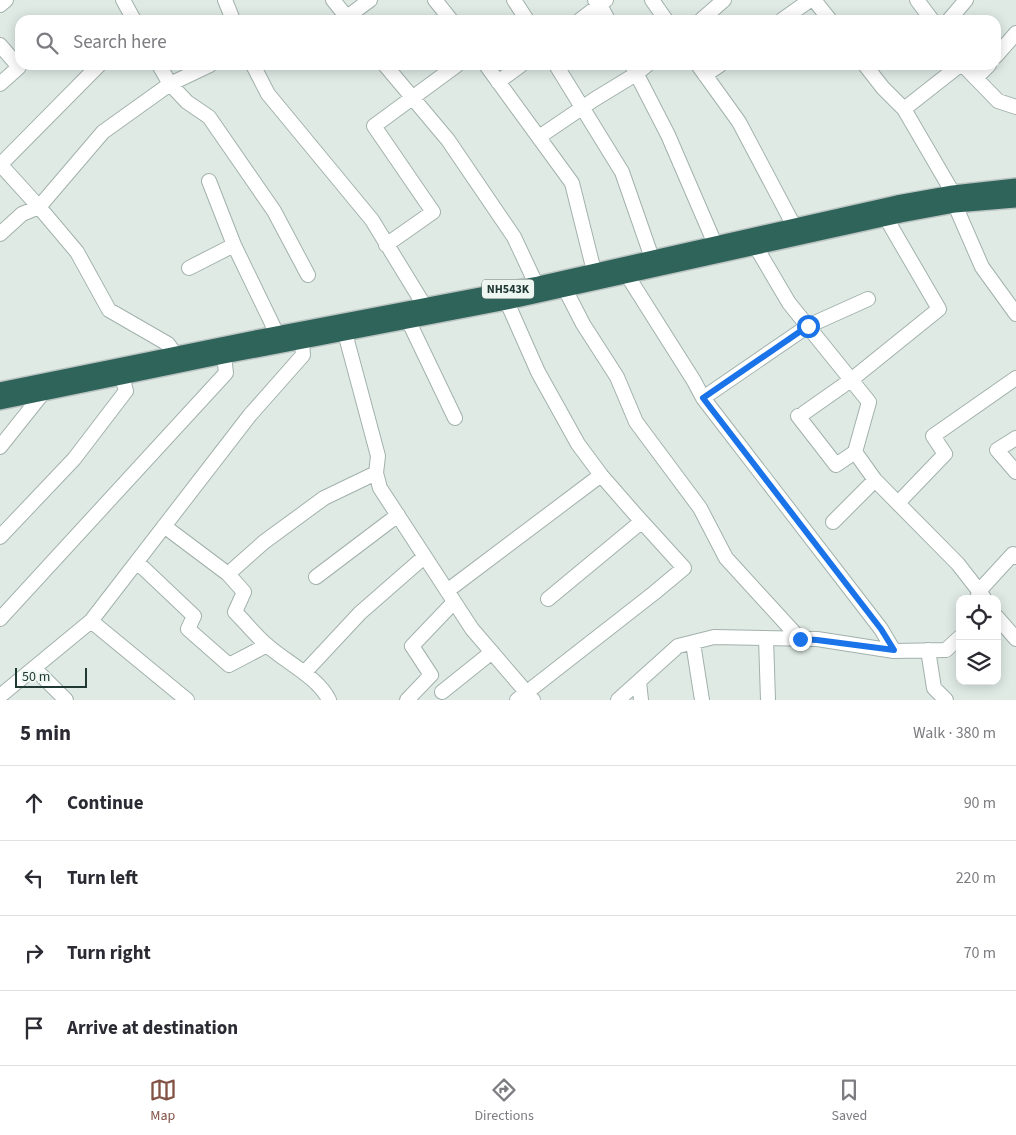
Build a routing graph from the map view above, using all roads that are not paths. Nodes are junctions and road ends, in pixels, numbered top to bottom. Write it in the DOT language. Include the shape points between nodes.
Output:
graph roads {
  1 [pos="6,0"];
  2 [pos="122,0"];
  3 [pos="225,0"];
  4 [pos="333,0"];
  5 [pos="370,0"];
  6 [pos="435,0"];
  7 [pos="514,0"];
  8 [pos="652,0"];
  9 [pos="724,0"];
  10 [pos="810,0"];
  11 [pos="814,0"];
  12 [pos="917,0"];
  13 [pos="966,0"];
  14 [pos="600,2"];
  15 [pos="0,5"];
  16 [pos="131,15"];
  17 [pos="231,15"];
  18 [pos="343,15"];
  19 [pos="351,15"];
  20 [pos="447,15"];
  21 [pos="524,15"];
  22 [pos="586,15"];
  23 [pos="606,15"];
  24 [pos="662,15"];
  25 [pos="707,15"];
  26 [pos="789,15"];
  27 [pos="826,15"];
  28 [pos="928,15"];
  29 [pos="953,15"];
  30 [pos="1016,33"];
  31 [pos="0,45"];
  32 [pos="1001,50"];
  33 [pos="15,62"];
  34 [pos="15,70"];
  35 [pos="94,70"];
  36 [pos="162,70"];
  37 [pos="199,70"];
  38 [pos="258,70"];
  39 [pos="389,70"];
  40 [pos="450,70"];
  41 [pos="490,70"];
  42 [pos="514,70"];
  43 [pos="559,70"];
  44 [pos="634,70"];
  45 [pos="702,70"];
  46 [pos="869,70"];
  47 [pos="955,70"];
  48 [pos="967,70"];
  49 [pos="984,70"];
  50 [pos="976,78"];
  51 [pos="498,82"];
  52 [pos="0,84"];
  53 [pos="170,84"];
  54 [pos="412,98"];
  55 [pos="1016,107"];
  56 [pos="582,108"];
  57 [pos="904,108"];
  58 [pos="539,137"];
  59 [pos="0,164"];
  60 [pos="208,182"];
  61 [pos="1016,186"];
  62 [pos="954,199"];
  63 [pos="1016,200"];
  64 [pos="39,207"];
  65 [pos="886,218"];
  66 [pos="794,226"];
  67 [pos="0,234"];
  68 [pos="754,242"];
  69 [pos="234,245"];
  70 [pos="386,245"];
  71 [pos="716,250"];
  72 [pos="652,258"];
  73 [pos="190,268"];
  74 [pos="308,275"];
  75 [pos="627,275"];
  76 [pos="596,276"];
  77 [pos="536,284"];
  78 [pos="565,289"];
  79 [pos="868,299"];
  80 [pos="507,302"];
  81 [pos="424,306"];
  82 [pos="1016,314"];
  83 [pos="408,320"];
  84 [pos="808,326"];
  85 [pos="344,328"];
  86 [pos="277,334"];
  87 [pos="302,342"];
  88 [pos="223,351"];
  89 [pos="176,355"];
  90 [pos="120,372"];
  91 [pos="1016,378"];
  92 [pos="851,380"];
  93 [pos="0,390"];
  94 [pos="43,393"];
  95 [pos="703,398"];
  96 [pos="0,402"];
  97 [pos="455,418"];
  98 [pos="1016,438"];
  99 [pos="0,447"];
  100 [pos="855,452"];
  101 [pos="1016,472"];
  102 [pos="376,473"];
  103 [pos="602,476"];
  104 [pos="875,480"];
  105 [pos="898,503"];
  106 [pos="398,515"];
  107 [pos="641,522"];
  108 [pos="834,522"];
  109 [pos="164,526"];
  110 [pos="0,537"];
  111 [pos="424,557"];
  112 [pos="1016,557"];
  113 [pos="137,562"];
  114 [pos="228,574"];
  115 [pos="316,577"];
  116 [pos="979,595"];
  117 [pos="981,595"];
  118 [pos="451,596"];
  119 [pos="548,599"];
  120 [pos="0,619"];
  121 [pos="91,621"];
  122 [pos="1001,621"];
  123 [pos="766,638"];
  124 [pos="800,639"];
  125 [pos="1016,639"];
  126 [pos="957,640"];
  127 [pos="693,643"];
  128 [pos="267,646"];
  129 [pos="894,650"];
  130 [pos="928,650"];
  131 [pos="492,652"];
  132 [pos="34,668"];
  133 [pos="304,673"];
  134 [pos="639,682"];
  135 [pos="442,692"];
  136 [pos="0,696"];
  137 [pos="525,697"];
  138 [pos="66,700"];
  139 [pos="187,700"];
  140 [pos="329,700"];
  141 [pos="407,700"];
  142 [pos="618,700"];
  143 [pos="641,700"];
  144 [pos="702,700"];
  145 [pos="768,700"];
  146 [pos="946,700"];
  1 -- 15 [label="street"];
  2 -- 16 [label="street"];
  3 -- 17 [label="street"];
  4 -- 18 [label="street"];
  5 -- 19 [label="street"];
  6 -- 20 [label="street"];
  7 -- 21 [label="street"];
  8 -- 24 [label="street"];
  9 -- 25 [label="street"];
  10 -- 26 [label="street"];
  11 -- 27 [label="street"];
  12 -- 28 [label="street"];
  13 -- 29 [label="street"];
  14 -- 22 [label="street"];
  14 -- 23 [label="street"];
  30 -- 32 [label="street"];
  31 -- 33 [label="street"];
  34 -- 52 [label="street"];
  35 -- 59 [label="street"];
  36 -- 53 [label="street"];
  37 -- 53 [label="street"];
  38 -- 70 [label="street" via="268,94 372,220"];
  39 -- 54 [label="street"];
  40 -- 54 [label="street"];
  41 -- 51 [label="street"];
  42 -- 51 [label="street"];
  43 -- 56 [label="street"];
  44 -- 56 [label="street"];
  44 -- 71 [label="street" via="668,135"];
  45 -- 66 [label="street" via="739,122"];
  46 -- 57 [label="street"];
  47 -- 57 [label="street"];
  48 -- 50 [label="street"];
  49 -- 50 [label="street"];
  50 -- 55 [label="street" via="998,101"];
  51 -- 58 [label="street"];
  53 -- 64 [label="street" via="104,132"];
  53 -- 74 [label="street" via="187,102 209,116 274,211"];
  54 -- 70 [label="street" via="374,126 433,212"];
  54 -- 77 [label="street" via="448,140 514,237"];
  56 -- 58 [label="street"];
  56 -- 72 [label="street" via="622,172"];
  57 -- 62 [label="street"];
  58 -- 76 [label="street" via="572,183"];
  59 -- 64 [label="street"];
  60 -- 69 [label="street"];
  61 -- 62 [label="highway, NH543K"];
  62 -- 63 [label="highway, NH543K"];
  62 -- 65 [label="highway, NH543K"];
  62 -- 66 [label="highway, NH543K" via="897,203"];
  62 -- 82 [label="street" via="982,267"];
  64 -- 67 [label="street" via="22,214"];
  64 -- 89 [label="street" via="76,252 109,310 168,344"];
  65 -- 68 [label="highway, NH543K"];
  65 -- 92 [label="street" via="939,309"];
  66 -- 68 [label="highway, NH543K"];
  68 -- 71 [label="highway, NH543K"];
  68 -- 84 [label="street" via="789,303"];
  69 -- 73 [label="street"];
  69 -- 86 [label="street"];
  70 -- 81 [label="street"];
  71 -- 72 [label="highway, NH543K"];
  71 -- 75 [label="highway, NH543K"];
  72 -- 76 [label="highway, NH543K"];
  75 -- 76 [label="highway, NH543K"];
  75 -- 95 [label="street"];
  76 -- 77 [label="highway, NH543K"];
  76 -- 78 [label="highway, NH543K"];
  77 -- 81 [label="highway, NH543K"];
  78 -- 80 [label="highway, NH543K"];
  78 -- 124 [label="street" via="617,377 636,422 700,508 726,558"];
  79 -- 84 [label="street"];
  80 -- 83 [label="highway, NH543K"];
  80 -- 103 [label="street" via="538,372 578,444"];
  81 -- 85 [label="highway, NH543K"];
  83 -- 85 [label="highway, NH543K"];
  83 -- 97 [label="street"];
  84 -- 92 [label="street"];
  84 -- 95 [label="street"];
  85 -- 86 [label="highway, NH543K"];
  85 -- 87 [label="highway, NH543K"];
  85 -- 102 [label="street" via="378,456"];
  86 -- 88 [label="highway, NH543K"];
  87 -- 88 [label="highway, NH543K"];
  87 -- 109 [label="street" via="304,354 250,415"];
  88 -- 89 [label="highway, NH543K"];
  88 -- 90 [label="highway, NH543K"];
  88 -- 120 [label="street" via="226,373"];
  89 -- 90 [label="highway, NH543K"];
  90 -- 93 [label="highway, NH543K"];
  90 -- 94 [label="highway, NH543K"];
  90 -- 110 [label="street" via="126,391 74,459"];
  91 -- 105 [label="street" via="933,436 945,454"];
  92 -- 100 [label="street" via="869,402"];
  92 -- 100 [label="street" via="801,415 836,465"];
  94 -- 96 [label="highway, NH543K"];
  94 -- 99 [label="street"];
  95 -- 129 [label="street"];
  98 -- 101 [label="street" via="998,450"];
  100 -- 104 [label="street"];
  102 -- 106 [label="street" via="380,488"];
  102 -- 114 [label="street" via="324,498 264,542"];
  103 -- 107 [label="street"];
  103 -- 118 [label="street"];
  104 -- 105 [label="street"];
  104 -- 108 [label="street"];
  105 -- 116 [label="street" via="958,564"];
  106 -- 111 [label="street"];
  106 -- 115 [label="street"];
  107 -- 119 [label="street"];
  107 -- 137 [label="street" via="684,568"];
  109 -- 113 [label="street"];
  109 -- 114 [label="street"];
  111 -- 118 [label="street"];
  111 -- 133 [label="street" via="360,614"];
  112 -- 117 [label="street" via="1013,554"];
  113 -- 121 [label="street"];
  113 -- 128 [label="street" via="194,616 188,629 229,665"];
  114 -- 128 [label="street" via="244,592 235,612"];
  118 -- 131 [label="street" via="472,629"];
  118 -- 141 [label="street" via="412,646 431,675"];
  121 -- 132 [label="street"];
  121 -- 139 [label="street"];
  122 -- 125 [label="street"];
  123 -- 124 [label="street"];
  123 -- 127 [label="street" via="714,637"];
  123 -- 145 [label="street"];
  124 -- 129 [label="street"];
  126 -- 130 [label="street" via="946,650"];
  127 -- 134 [label="street" via="678,646"];
  127 -- 144 [label="street"];
  128 -- 133 [label="street"];
  129 -- 130 [label="street"];
  130 -- 146 [label="street" via="934,688"];
  131 -- 135 [label="street"];
  131 -- 137 [label="street"];
  132 -- 136 [label="street"];
  132 -- 138 [label="street"];
  133 -- 140 [label="street" via="326,692"];
  134 -- 142 [label="street"];
  134 -- 143 [label="street"];
}
